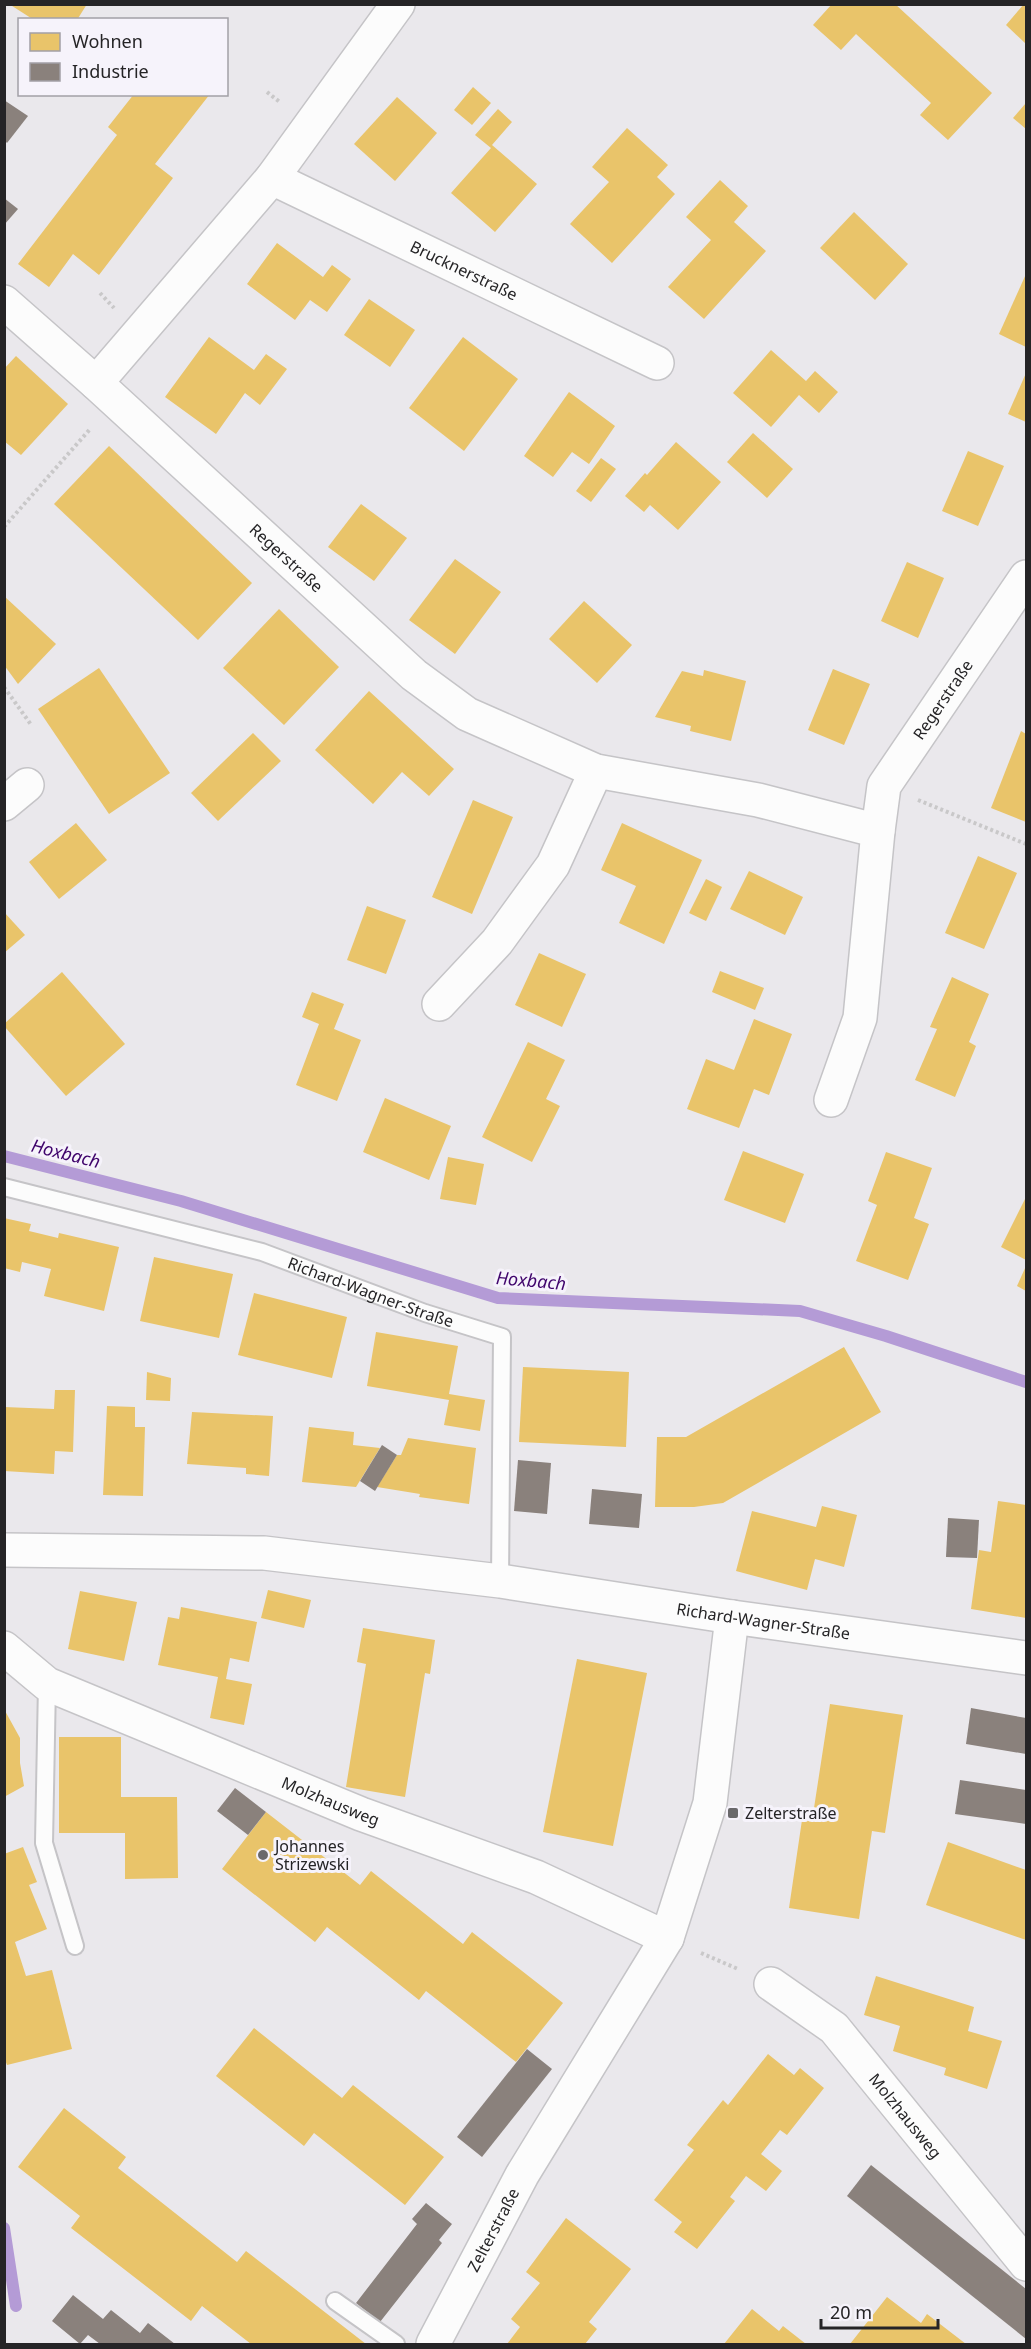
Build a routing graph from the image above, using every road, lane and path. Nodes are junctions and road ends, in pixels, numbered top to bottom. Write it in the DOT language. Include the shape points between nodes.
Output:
graph roads {
  1 [pos="398,4"];
  2 [pos="272,178"];
  3 [pos="4,302"];
  4 [pos="657,363"];
  5 [pos="105,391"];
  6 [pos="4,527"];
  7 [pos="1026,577"];
  8 [pos="4,687"];
  9 [pos="32,726"];
  10 [pos="596,771"];
  11 [pos="884,786"];
  12 [pos="878,831"];
  13 [pos="1026,844"];
  14 [pos="439,1004"];
  15 [pos="831,1100"];
  16 [pos="4,1187"];
  17 [pos="4,1550"];
  18 [pos="500,1581"];
  19 [pos="732,1617"];
  20 [pos="4,1648"];
  21 [pos="1026,1658"];
  22 [pos="47,1684"];
  23 [pos="667,1938"];
  24 [pos="75,1946"];
  25 [pos="771,1984"];
  26 [pos="1026,2264"];
  27 [pos="335,2301"];
  28 [pos="396,2344"];
  29 [pos="433,2344"];
  1 -- 2 [label="street"];
  2 -- 4 [label="street, Brucknerstraße"];
  2 -- 5 [label="street"];
  3 -- 5 [label="street, Regerstraße"];
  5 -- 6 [label="path"];
  5 -- 10 [label="street, Regerstraße" via="414,675 467,714"];
  7 -- 11 [label="street, Regerstraße"];
  8 -- 9 [label="path"];
  10 -- 12 [label="street, Regerstraße" via="758,801"];
  10 -- 14 [label="street" via="553,865 497,942"];
  11 -- 12 [label="street, Regerstraße"];
  11 -- 13 [label="path"];
  12 -- 15 [label="street, Regerstraße" via="860,1018"];
  16 -- 18 [label="lane, Richard-Wagner-Straße" via="261,1252 502,1337"];
  17 -- 18 [label="street, Richard-Wagner-Straße" via="264,1553"];
  18 -- 19 [label="street, Richard-Wagner-Straße"];
  19 -- 21 [label="street, Richard-Wagner-Straße"];
  19 -- 23 [label="street, Zelterstraße" via="710,1803"];
  20 -- 22 [label="street, Molzhausweg"];
  22 -- 23 [label="street, Molzhausweg" via="361,1814 536,1876"];
  22 -- 24 [label="lane" via="44,1843"];
  23 -- 29 [label="street, Zelterstraße" via="522,2175"];
  25 -- 26 [label="street, Molzhausweg" via="834,2028"];
  27 -- 28 [label="lane"];
}
